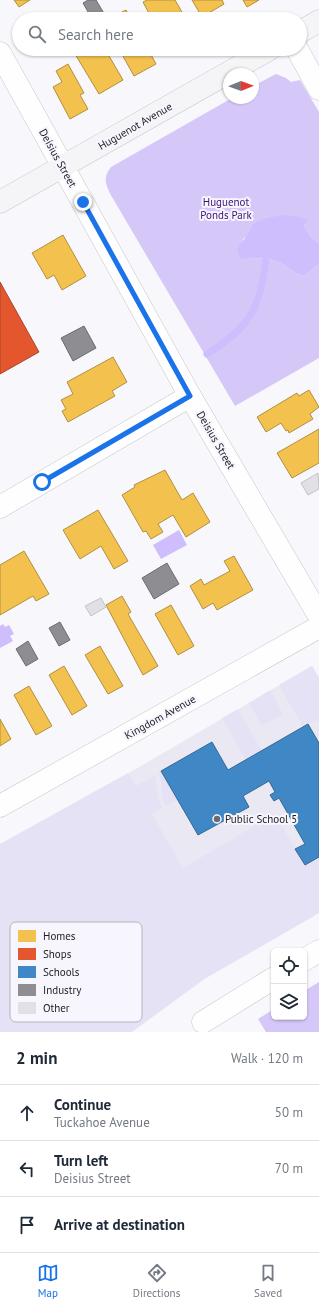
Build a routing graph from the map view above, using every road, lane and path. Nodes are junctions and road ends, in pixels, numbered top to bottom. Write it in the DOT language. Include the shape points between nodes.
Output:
graph roads {
  1 [pos="319,21"];
  2 [pos="307,28"];
  3 [pos="0,53"];
  4 [pos="258,56"];
  5 [pos="300,56"];
  6 [pos="319,89"];
  7 [pos="63,166"];
  8 [pos="0,202"];
  9 [pos="190,396"];
  10 [pos="0,506"];
  11 [pos="319,616"];
  12 [pos="319,627"];
  13 [pos="0,806"];
  14 [pos="319,950"];
  15 [pos="307,958"];
  16 [pos="271,980"];
  17 [pos="203,1022"];
  1 -- 2 [label="street"];
  3 -- 7 [label="street, Deisius Street"];
  4 -- 7 [label="street, Huguenot Avenue"];
  5 -- 6 [label="street"];
  7 -- 8 [label="street, Huguenot Avenue"];
  7 -- 9 [label="street, Deisius Street"];
  9 -- 10 [label="street"];
  9 -- 11 [label="street, Deisius Street"];
  12 -- 13 [label="street, Kingdom Avenue"];
  14 -- 15 [label="street"];
  16 -- 17 [label="street"];
}
